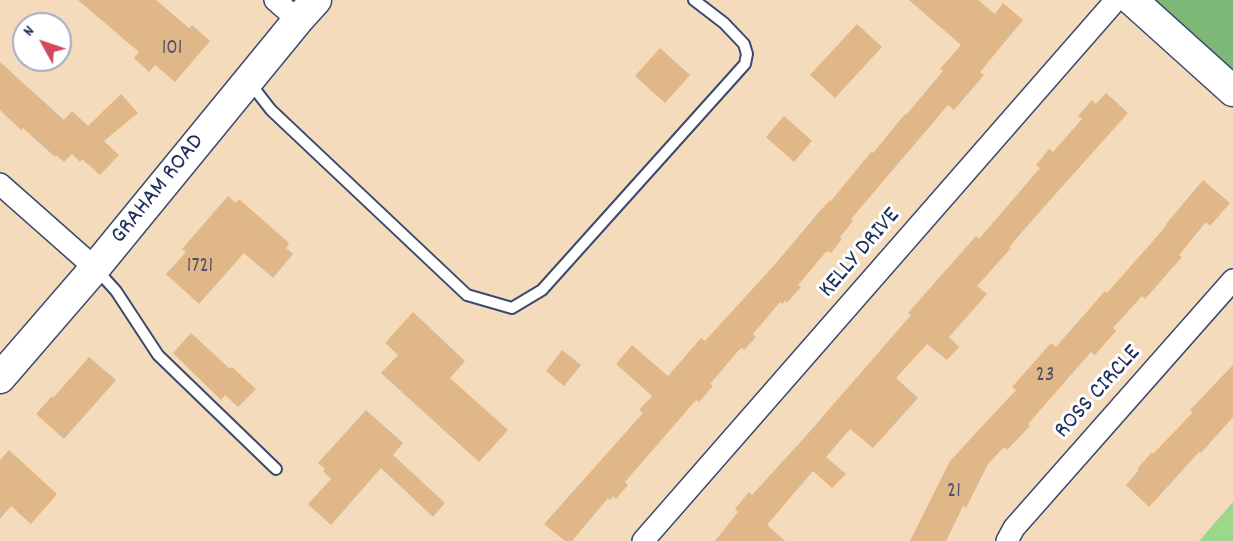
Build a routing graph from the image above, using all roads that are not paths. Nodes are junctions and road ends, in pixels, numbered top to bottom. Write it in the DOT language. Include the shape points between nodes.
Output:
graph roads {
  1 [pos="275,0"];
  2 [pos="694,0"];
  3 [pos="1116,0"];
  4 [pos="1132,0"];
  5 [pos="307,10"];
  6 [pos="249,80"];
  7 [pos="1233,91"];
  8 [pos="0,184"];
  9 [pos="95,268"];
  10 [pos="1233,280"];
  11 [pos="0,378"];
  12 [pos="276,469"];
  13 [pos="643,541"];
  14 [pos="1007,541"];
  1 -- 5 [label="street"];
  2 -- 6 [label="lane" via="744,44 745,64 542,290 512,308 467,295 271,110"];
  3 -- 13 [label="street, KELLY DRIVE"];
  4 -- 7 [label="main road"];
  5 -- 6 [label="main road, GRAHAM ROAD"];
  6 -- 9 [label="main road, GRAHAM ROAD"];
  8 -- 9 [label="street"];
  9 -- 11 [label="main road, GRAHAM ROAD"];
  9 -- 12 [label="lane" via="116,291 158,355"];
  10 -- 14 [label="street, ROSS CIRCLE" via="1014,528"];
}
